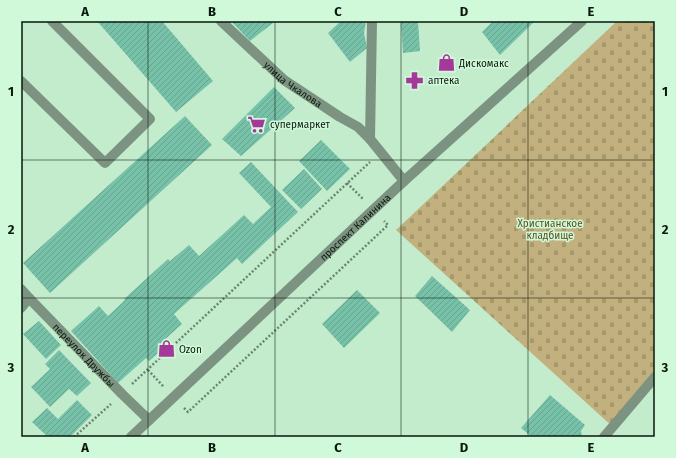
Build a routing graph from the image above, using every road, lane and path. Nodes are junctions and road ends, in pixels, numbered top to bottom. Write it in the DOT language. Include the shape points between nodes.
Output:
graph roads {
  1 [pos="52,21"];
  2 [pos="221,21"];
  3 [pos="372,21"];
  4 [pos="582,21"];
  5 [pos="21,81"];
  6 [pos="370,139"];
  7 [pos="381,152"];
  8 [pos="404,181"];
  9 [pos="21,289"];
  10 [pos="29,298"];
  11 [pos="21,308"];
  12 [pos="655,377"];
  13 [pos="122,394"];
  14 [pos="149,420"];
  15 [pos="74,437"];
  16 [pos="131,437"];
  17 [pos="604,437"];
  1 -- 5 [label="street" via="150,119 105,163"];
  2 -- 6 [label="street, улица Чкалова" via="284,80 358,127"];
  3 -- 6 [label="street"];
  4 -- 8 [label="street, проспект Калинина"];
  6 -- 7 [label="street, улица Чкалова"];
  7 -- 8 [label="street, улица Чкалова"];
  7 -- 13 [label="path"];
  8 -- 14 [label="street, проспект Калинина"];
  9 -- 10 [label="street, переулок Дружбы"];
  10 -- 11 [label="street"];
  10 -- 13 [label="street, переулок Дружбы"];
  12 -- 17 [label="street"];
  13 -- 14 [label="street, переулок Дружбы"];
  13 -- 15 [label="path"];
  14 -- 16 [label="street, проспект Калинина"];
}
